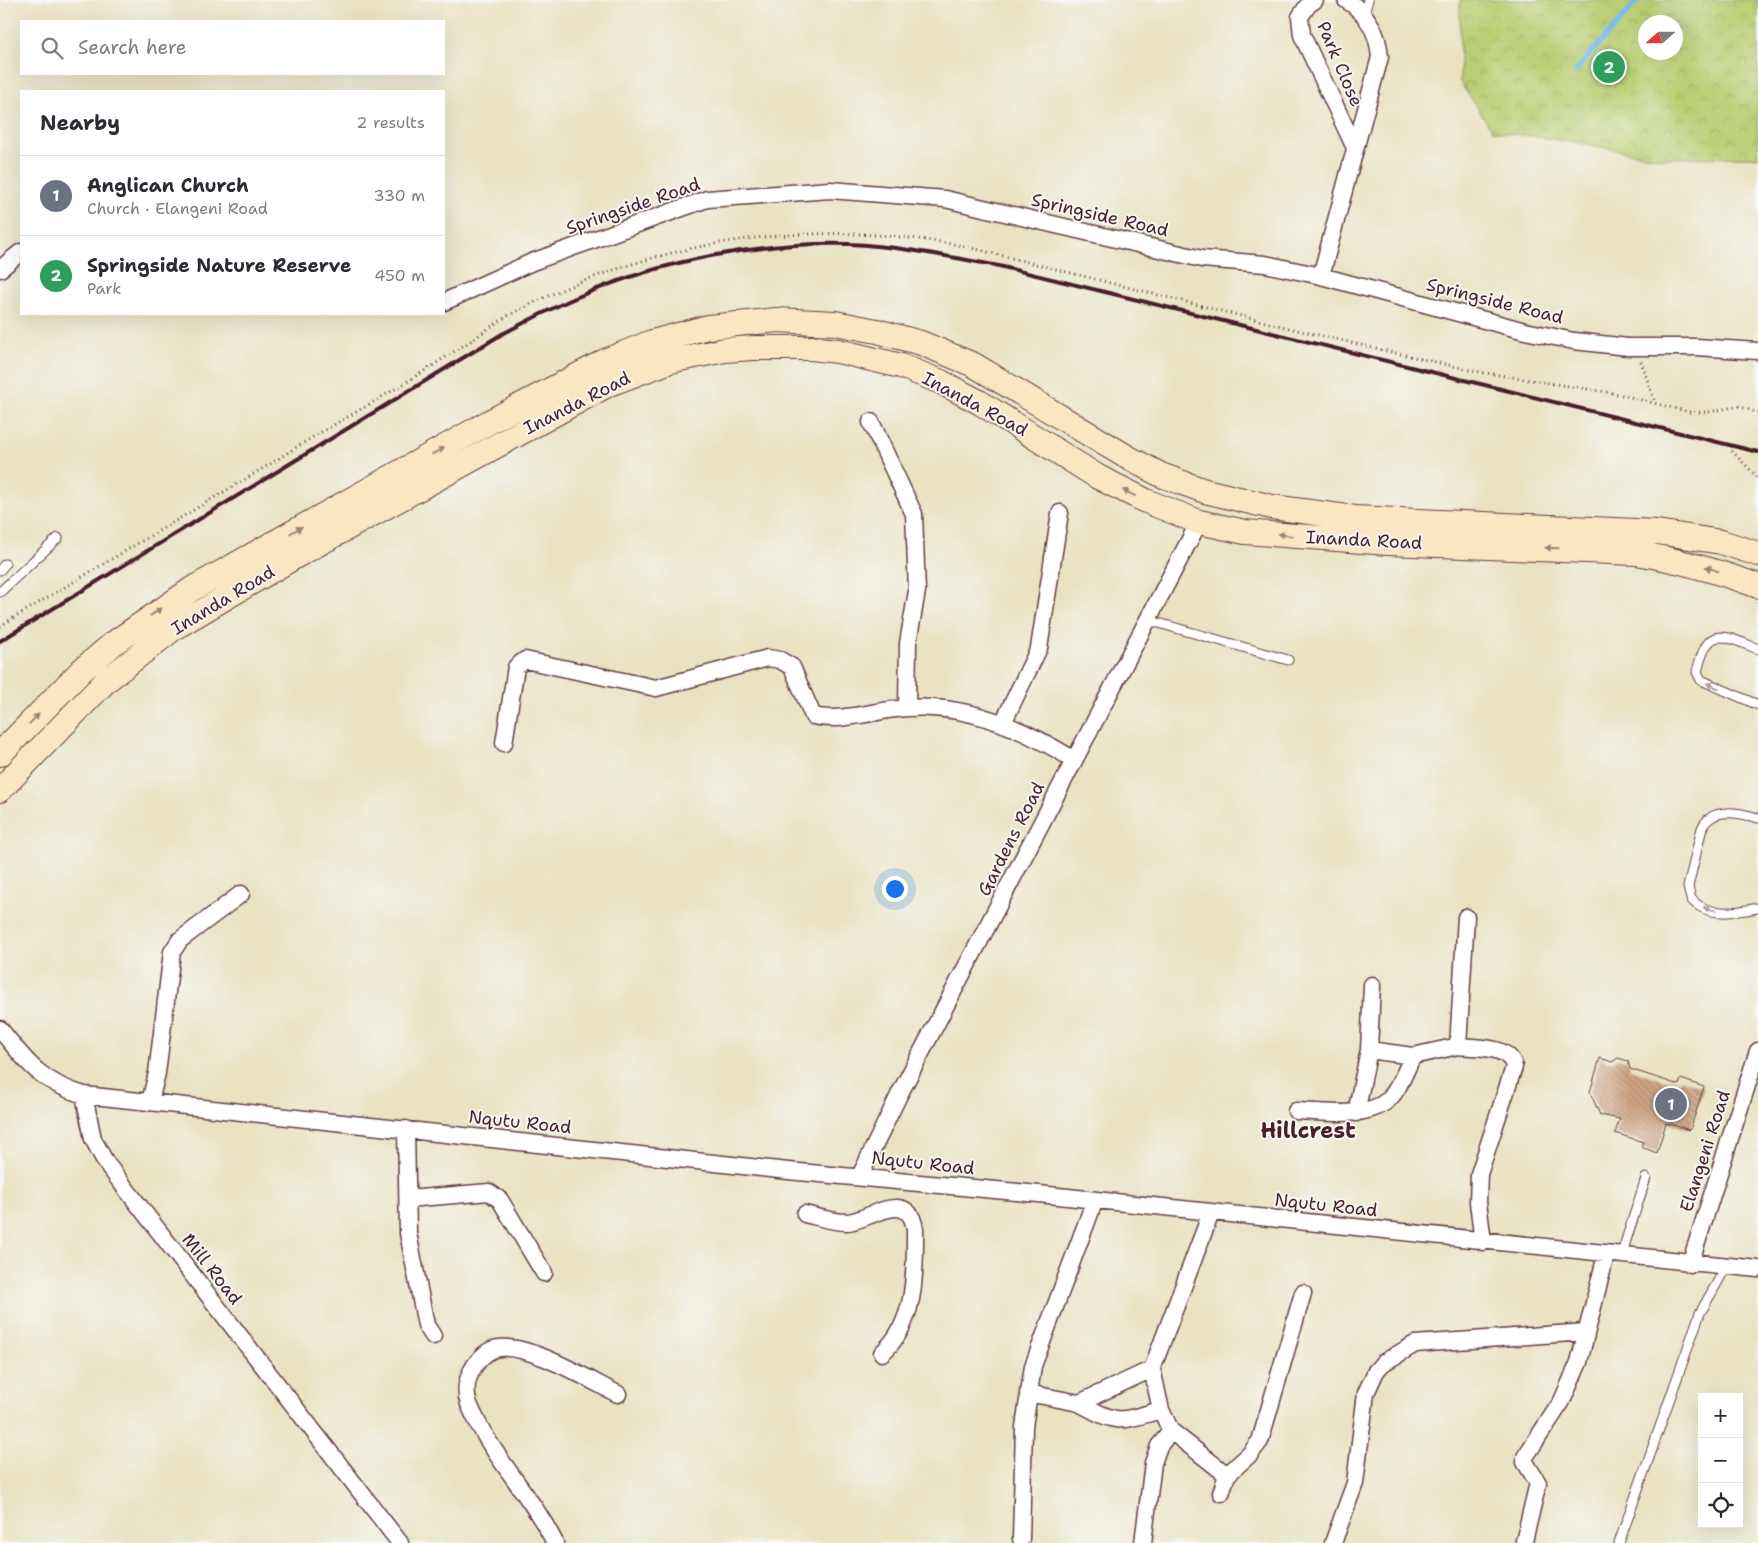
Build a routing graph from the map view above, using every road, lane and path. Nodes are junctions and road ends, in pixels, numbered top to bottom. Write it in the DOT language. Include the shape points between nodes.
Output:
graph roads {
  1 [pos="1315,0"];
  2 [pos="1346,0"];
  3 [pos="1366,7"];
  4 [pos="1355,148"];
  5 [pos="20,253"];
  6 [pos="0,269"];
  7 [pos="1321,276"];
  8 [pos="445,302"];
  9 [pos="1630,347"];
  10 [pos="1758,351"];
  11 [pos="1656,403"];
  12 [pos="871,422"];
  13 [pos="1732,451"];
  14 [pos="1758,478"];
  15 [pos="1060,513"];
  16 [pos="1199,522"];
  17 [pos="58,538"];
  18 [pos="1758,554"];
  19 [pos="1758,586"];
  20 [pos="0,592"];
  21 [pos="1148,620"];
  22 [pos="1758,649"];
  23 [pos="1288,660"];
  24 [pos="1758,705"];
  25 [pos="907,708"];
  26 [pos="1003,723"];
  27 [pos="504,743"];
  28 [pos="0,754"];
  29 [pos="1074,760"];
  30 [pos="0,790"];
  31 [pos="1758,818"];
  32 [pos="241,894"];
  33 [pos="1758,908"];
  34 [pos="1466,917"];
  35 [pos="1372,985"];
  36 [pos="0,1029"];
  37 [pos="1458,1046"];
  38 [pos="1369,1050"];
  39 [pos="1758,1051"];
  40 [pos="1413,1056"];
  41 [pos="84,1095"];
  42 [pos="150,1102"];
  43 [pos="1296,1111"];
  44 [pos="1356,1113"];
  45 [pos="406,1129"];
  46 [pos="860,1176"];
  47 [pos="1646,1178"];
  48 [pos="907,1181"];
  49 [pos="408,1199"];
  50 [pos="1095,1200"];
  51 [pos="898,1204"];
  52 [pos="1212,1213"];
  53 [pos="804,1214"];
  54 [pos="1483,1242"];
  55 [pos="1614,1255"];
  56 [pos="1690,1264"];
  57 [pos="1726,1267"];
  58 [pos="1758,1269"];
  59 [pos="544,1273"];
  60 [pos="1303,1293"];
  61 [pos="1586,1332"];
  62 [pos="433,1336"];
  63 [pos="882,1353"];
  64 [pos="1152,1369"];
  65 [pos="1028,1393"];
  66 [pos="618,1394"];
  67 [pos="1079,1403"];
  68 [pos="1161,1410"];
  69 [pos="1170,1431"];
  70 [pos="1228,1475"];
  71 [pos="1221,1493"];
  72 [pos="1021,1539"];
  73 [pos="1524,1541"];
  74 [pos="400,1543"];
  75 [pos="555,1543"];
  76 [pos="1143,1543"];
  77 [pos="1333,1543"];
  78 [pos="1618,1543"];
  1 -- 4 [label="street, Park Close" via="1300,17 1302,35"];
  2 -- 3 [label="street, Park Close"];
  3 -- 4 [label="street, Park Close" via="1380,56"];
  4 -- 7 [label="street, Park Close"];
  5 -- 6 [label="street"];
  7 -- 8 [label="street, Springside Road" via="1265,264 1202,260 945,199 830,190 708,199 532,262"];
  7 -- 9 [label="street, Springside Road" via="1525,331 1574,341"];
  9 -- 10 [label="street, Springside Road"];
  9 -- 11 [label="path" via="1640,359"];
  12 -- 25 [label="street" via="914,514 917,590 908,643"];
  13 -- 14 [label="path"];
  15 -- 26 [label="street" via="1039,648"];
  19 -- 16 [label="main road, Inanda Road, one-way" via="1676,559 1636,553 1378,542 1245,532"];
  16 -- 21 [label="street, Gardens Road"];
  16 -- 30 [label="main road, Inanda Road, one-way" via="1098,477 1007,419 941,382 882,360 838,351 779,347 725,350 670,361 609,384 298,555 174,628 106,680"];
  17 -- 20 [label="lane"];
  28 -- 18 [label="main road, Inanda Road, one-way" via="82,670 114,643 192,589 483,426 605,361 652,342 708,328 777,320 835,324 920,343 974,365 1161,475 1206,491 1272,507 1355,518 1657,532 1721,542"];
  21 -- 23 [label="lane"];
  21 -- 29 [label="street, Gardens Road"];
  24 -- 22 [label="lane, one-way" via="1702,680 1697,672 1712,638 1730,638"];
  25 -- 26 [label="street" via="943,707"];
  25 -- 27 [label="street" via="826,719 813,716 792,667 768,658 656,688 524,660 516,667"];
  26 -- 29 [label="street"];
  29 -- 46 [label="street, Gardens Road"];
  33 -- 31 [label="lane, one-way" via="1735,913 1706,908 1691,899 1688,886 1702,828 1707,820 1734,812"];
  32 -- 42 [label="street" via="180,940 172,952 157,1073"];
  34 -- 37 [label="street"];
  35 -- 38 [label="street"];
  36 -- 41 [label="street" via="45,1079"];
  37 -- 40 [label="street"];
  37 -- 54 [label="street" via="1502,1052 1508,1055 1514,1067 1479,1174 1478,1202"];
  38 -- 40 [label="street"];
  38 -- 44 [label="street"];
  39 -- 56 [label="street, Elangeni Road"];
  40 -- 44 [label="street" via="1388,1100"];
  41 -- 42 [label="street, Nqutu Road"];
  41 -- 74 [label="street, Mill Road" via="93,1139 106,1163"];
  42 -- 45 [label="street, Nqutu Road"];
  43 -- 44 [label="street"];
  45 -- 46 [label="street, Nqutu Road"];
  45 -- 49 [label="street"];
  46 -- 48 [label="street, Nqutu Road"];
  47 -- 55 [label="lane"];
  48 -- 50 [label="street, Nqutu Road"];
  48 -- 51 [label="street"];
  49 -- 59 [label="street" via="489,1192 500,1200"];
  49 -- 62 [label="street" via="408,1233 426,1325"];
  50 -- 52 [label="street, Nqutu Road"];
  50 -- 65 [label="street" via="1033,1366"];
  51 -- 53 [label="street" via="847,1222"];
  51 -- 63 [label="street" via="914,1224 913,1295 902,1327"];
  52 -- 54 [label="street, Nqutu Road"];
  52 -- 64 [label="street"];
  54 -- 55 [label="street, Nqutu Road"];
  55 -- 56 [label="street, Nqutu Road"];
  55 -- 61 [label="street" via="1598,1281"];
  56 -- 57 [label="street, Nqutu Road"];
  57 -- 58 [label="street, Nqutu Road"];
  57 -- 78 [label="lane" via="1700,1313"];
  60 -- 70 [label="street" via="1260,1441"];
  61 -- 73 [label="street" via="1580,1362 1568,1390 1525,1457 1538,1483"];
  61 -- 77 [label="street" via="1415,1344 1383,1363 1366,1393 1355,1483"];
  64 -- 67 [label="street"];
  64 -- 68 [label="street"];
  65 -- 67 [label="street"];
  65 -- 72 [label="street"];
  66 -- 75 [label="street" via="548,1359 523,1351 498,1348 482,1355 470,1373 466,1392 476,1418"];
  67 -- 68 [label="street" via="1112,1420 1127,1420"];
  68 -- 69 [label="street"];
  69 -- 70 [label="street"];
  69 -- 76 [label="street" via="1159,1446 1153,1463"];
  70 -- 71 [label="street"];
}
